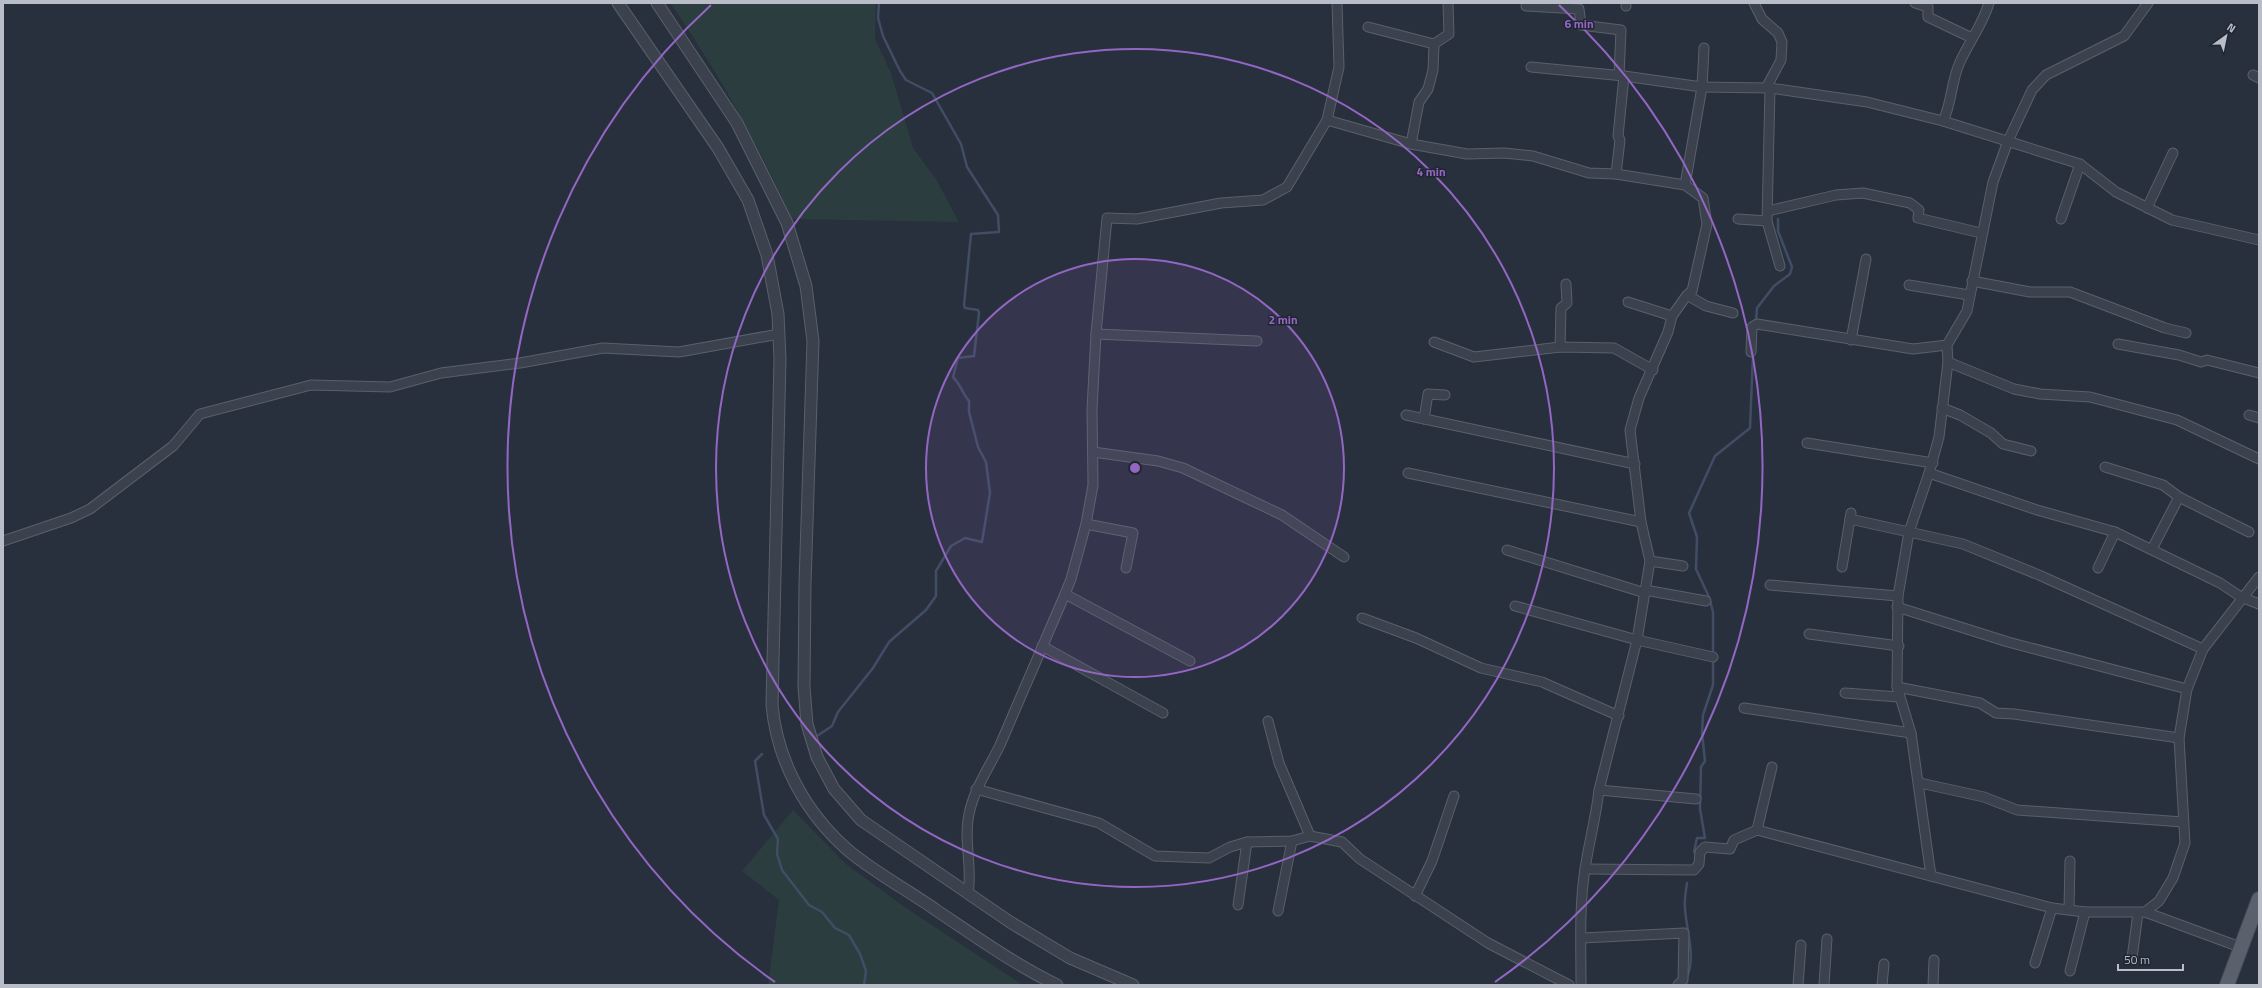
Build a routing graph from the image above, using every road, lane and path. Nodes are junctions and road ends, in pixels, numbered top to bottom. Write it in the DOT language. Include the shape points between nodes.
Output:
graph roads {
  1 [pos="618,3"];
  2 [pos="657,3"];
  3 [pos="1337,3"];
  4 [pos="1448,3"];
  5 [pos="1754,3"];
  6 [pos="1915,3"];
  7 [pos="1989,3"];
  8 [pos="2148,3"];
  9 [pos="1526,6"];
  10 [pos="1368,27"];
  11 [pos="1972,38"];
  12 [pos="1434,44"];
  13 [pos="1704,48"];
  14 [pos="1531,67"];
  15 [pos="1621,75"];
  16 [pos="1702,87"];
  17 [pos="1768,88"];
  18 [pos="1327,120"];
  19 [pos="1943,121"];
  20 [pos="2008,141"];
  21 [pos="1411,144"];
  22 [pos="2173,153"];
  23 [pos="2080,164"];
  24 [pos="1616,174"];
  25 [pos="1685,184"];
  26 [pos="2147,208"];
  27 [pos="1768,211"];
  28 [pos="1738,219"];
  29 [pos="2061,219"];
  30 [pos="1767,221"];
  31 [pos="1981,233"];
  32 [pos="2259,240"];
  33 [pos="1866,259"];
  34 [pos="1780,266"];
  35 [pos="1972,281"];
  36 [pos="1566,284"];
  37 [pos="1909,285"];
  38 [pos="1687,295"];
  39 [pos="1970,295"];
  40 [pos="1628,302"];
  41 [pos="1733,313"];
  42 [pos="1672,316"];
  43 [pos="2186,333"];
  44 [pos="779,334"];
  45 [pos="1096,334"];
  46 [pos="1851,340"];
  47 [pos="1257,341"];
  48 [pos="1434,342"];
  49 [pos="2118,344"];
  50 [pos="1947,345"];
  51 [pos="1560,347"];
  52 [pos="1751,352"];
  53 [pos="1948,362"];
  54 [pos="1653,370"];
  55 [pos="2259,373"];
  56 [pos="1445,395"];
  57 [pos="1942,408"];
  58 [pos="1406,415"];
  59 [pos="2249,415"];
  60 [pos="1424,418"];
  61 [pos="2259,418"];
  62 [pos="1807,443"];
  63 [pos="2031,451"];
  64 [pos="1093,452"];
  65 [pos="2259,459"];
  66 [pos="1933,462"];
  67 [pos="1635,464"];
  68 [pos="2105,467"];
  69 [pos="1408,473"];
  70 [pos="1929,474"];
  71 [pos="2179,497"];
  72 [pos="1641,522"];
  73 [pos="1086,524"];
  74 [pos="1908,532"];
  75 [pos="2115,532"];
  76 [pos="2249,532"];
  77 [pos="3,542"];
  78 [pos="2152,549"];
  79 [pos="1507,550"];
  80 [pos="1344,556"];
  81 [pos="1650,561"];
  82 [pos="1683,566"];
  83 [pos="1842,567"];
  84 [pos="1126,568"];
  85 [pos="2098,568"];
  86 [pos="2259,576"];
  87 [pos="1770,585"];
  88 [pos="1645,592"];
  89 [pos="1065,594"];
  90 [pos="1898,596"];
  91 [pos="2241,597"];
  92 [pos="1706,601"];
  93 [pos="2259,604"];
  94 [pos="1515,606"];
  95 [pos="1897,607"];
  96 [pos="1362,618"];
  97 [pos="1809,634"];
  98 [pos="1637,640"];
  99 [pos="1042,646"];
  100 [pos="1898,646"];
  101 [pos="2203,650"];
  102 [pos="1713,657"];
  103 [pos="1190,661"];
  104 [pos="1897,687"];
  105 [pos="2187,689"];
  106 [pos="1845,693"];
  107 [pos="1899,697"];
  108 [pos="1744,708"];
  109 [pos="1163,712"];
  110 [pos="1619,716"];
  111 [pos="1268,721"];
  112 [pos="1911,733"];
  113 [pos="2179,738"];
  114 [pos="1772,767"];
  115 [pos="1920,783"];
  116 [pos="976,789"];
  117 [pos="1599,790"];
  118 [pos="1454,796"];
  119 [pos="1696,799"];
  120 [pos="2183,822"];
  121 [pos="1757,830"];
  122 [pos="1310,836"];
  123 [pos="1292,841"];
  124 [pos="1248,842"];
  125 [pos="2070,861"];
  126 [pos="1585,869"];
  127 [pos="1931,876"];
  128 [pos="968,893"];
  129 [pos="1415,896"];
  130 [pos="2259,899"];
  131 [pos="1238,905"];
  132 [pos="2052,908"];
  133 [pos="2069,909"];
  134 [pos="1278,911"];
  135 [pos="2085,912"];
  136 [pos="2142,912"];
  137 [pos="1582,938"];
  138 [pos="1827,939"];
  139 [pos="1801,945"];
  140 [pos="2240,947"];
  141 [pos="2132,958"];
  142 [pos="1934,960"];
  143 [pos="2035,963"];
  144 [pos="1884,964"];
  145 [pos="2070,971"];
  146 [pos="1057,985"];
  147 [pos="1133,985"];
  148 [pos="1569,985"];
  149 [pos="1581,985"];
  150 [pos="1678,985"];
  151 [pos="1798,985"];
  152 [pos="1824,985"];
  153 [pos="1882,985"];
  154 [pos="1933,985"];
  155 [pos="2227,985"];
  1 -- 44 [label="street" via="718,148 748,200 767,255 778,314"];
  2 -- 128 [label="street" via="737,123 787,224 806,286 813,341 804,686 808,724 817,757 834,789 861,820"];
  3 -- 18 [label="street" via="1339,67"];
  4 -- 12 [label="street" via="1448,34"];
  5 -- 17 [label="street" via="1762,19 1778,33 1782,42 1781,60"];
  6 -- 11 [label="street" via="1928,7 1928,17"];
  7 -- 11 [label="street"];
  8 -- 20 [label="street" via="2124,36 2046,75 2032,90"];
  9 -- 15 [label="street" via="1579,9 1580,26 1621,30"];
  10 -- 12 [label="street"];
  11 -- 19 [label="street" via="1955,74"];
  12 -- 21 [label="street" via="1433,70 1428,89 1420,102"];
  13 -- 16 [label="street"];
  14 -- 15 [label="street"];
  15 -- 16 [label="street"];
  15 -- 24 [label="street"];
  16 -- 17 [label="street"];
  16 -- 25 [label="street"];
  17 -- 19 [label="street" via="1867,102"];
  17 -- 27 [label="street"];
  18 -- 21 [label="street"];
  18 -- 45 [label="street" via="1287,187 1263,200 1208,206 1137,219 1107,218"];
  19 -- 20 [label="street"];
  20 -- 23 [label="street"];
  20 -- 31 [label="street" via="1993,182"];
  21 -- 24 [label="street" via="1467,154 1504,153 1533,156 1589,173"];
  22 -- 26 [label="street"];
  23 -- 26 [label="street" via="2116,192"];
  23 -- 29 [label="street"];
  24 -- 25 [label="street"];
  25 -- 38 [label="street" via="1703,198 1707,224 1692,291"];
  26 -- 32 [label="street" via="2172,220"];
  27 -- 30 [label="street"];
  27 -- 31 [label="street" via="1836,196 1863,193 1910,203 1919,210 1918,218"];
  28 -- 30 [label="street"];
  30 -- 34 [label="street"];
  31 -- 35 [label="street"];
  33 -- 46 [label="street"];
  35 -- 39 [label="street"];
  35 -- 43 [label="street" via="2030,292 2070,292 2165,328"];
  36 -- 51 [label="street" via="1567,303 1561,308"];
  37 -- 39 [label="street"];
  38 -- 41 [label="street" via="1706,306"];
  38 -- 42 [label="street"];
  39 -- 50 [label="street" via="1967,311"];
  40 -- 42 [label="street"];
  42 -- 54 [label="street"];
  44 -- 77 [label="street" via="679,352 603,348 520,363 441,373 390,387 311,385 200,414 173,446 90,509"];
  44 -- 146 [label="street" via="772,705 774,730 783,758 796,786 822,825 849,851 1023,968"];
  45 -- 47 [label="street"];
  45 -- 64 [label="street" via="1092,409"];
  46 -- 50 [label="street" via="1913,349"];
  46 -- 52 [label="street" via="1757,324 1752,326"];
  48 -- 51 [label="street" via="1470,357"];
  49 -- 55 [label="street" via="2179,355 2201,362 2207,360"];
  50 -- 53 [label="street"];
  51 -- 54 [label="street" via="1616,349"];
  53 -- 57 [label="street"];
  53 -- 65 [label="street" via="2014,389 2040,394 2090,397 2177,420"];
  54 -- 67 [label="street" via="1639,398 1630,430"];
  56 -- 60 [label="street" via="1428,394"];
  57 -- 63 [label="street" via="1992,433 2004,444"];
  57 -- 66 [label="street"];
  58 -- 60 [label="street"];
  59 -- 61 [label="street"];
  60 -- 67 [label="street"];
  62 -- 66 [label="street"];
  64 -- 73 [label="street" via="1093,485"];
  64 -- 80 [label="street" via="1158,461 1183,468 1282,515"];
  66 -- 70 [label="street"];
  67 -- 72 [label="street"];
  68 -- 71 [label="street" via="2163,486"];
  69 -- 72 [label="street"];
  70 -- 74 [label="street"];
  70 -- 75 [label="street" via="2037,510"];
  71 -- 76 [label="street"];
  71 -- 78 [label="street"];
  72 -- 81 [label="street"];
  73 -- 84 [label="street" via="1133,533"];
  73 -- 89 [label="street" via="1072,579"];
  74 -- 83 [label="street" via="1851,516"];
  74 -- 90 [label="street"];
  74 -- 101 [label="street" via="1970,547 2039,575"];
  75 -- 78 [label="street"];
  75 -- 85 [label="street"];
  78 -- 91 [label="street" via="2220,583"];
  79 -- 88 [label="street"];
  81 -- 82 [label="street"];
  81 -- 88 [label="street"];
  86 -- 91 [label="street"];
  87 -- 90 [label="street"];
  88 -- 92 [label="street"];
  88 -- 98 [label="street"];
  89 -- 99 [label="street"];
  89 -- 103 [label="street"];
  90 -- 95 [label="street"];
  91 -- 93 [label="street"];
  91 -- 101 [label="street"];
  94 -- 98 [label="street"];
  95 -- 100 [label="street"];
  95 -- 105 [label="street" via="2008,642"];
  96 -- 110 [label="street" via="1416,638 1481,668 1542,682"];
  97 -- 100 [label="street"];
  98 -- 102 [label="street"];
  98 -- 110 [label="street"];
  99 -- 109 [label="street"];
  99 -- 116 [label="street" via="999,746"];
  100 -- 104 [label="street"];
  101 -- 105 [label="street"];
  104 -- 107 [label="street"];
  104 -- 113 [label="street" via="1980,703 1996,713"];
  105 -- 113 [label="street"];
  106 -- 107 [label="street"];
  107 -- 112 [label="street"];
  108 -- 112 [label="street"];
  110 -- 117 [label="street"];
  111 -- 122 [label="street" via="1279,763"];
  112 -- 115 [label="street"];
  113 -- 120 [label="street"];
  114 -- 121 [label="street"];
  115 -- 120 [label="street" via="1984,797 2017,810"];
  115 -- 127 [label="street"];
  116 -- 124 [label="street" via="1099,823 1155,856 1210,858 1230,847"];
  116 -- 128 [label="street" via="966,835 970,883"];
  117 -- 119 [label="street"];
  117 -- 126 [label="street"];
  118 -- 129 [label="street" via="1432,861"];
  120 -- 136 [label="street" via="2185,843 2173,878 2159,901"];
  121 -- 126 [label="street" via="1734,840 1730,849 1705,847 1700,852 1699,864 1694,870"];
  121 -- 127 [label="street"];
  122 -- 123 [label="street"];
  122 -- 129 [label="street" via="1342,842 1360,859"];
  123 -- 124 [label="street"];
  123 -- 134 [label="street"];
  124 -- 131 [label="street"];
  125 -- 133 [label="street"];
  126 -- 137 [label="street" via="1581,903"];
  127 -- 132 [label="street"];
  128 -- 147 [label="street" via="1070,958"];
  129 -- 148 [label="street" via="1488,943"];
  130 -- 140 [label="main road"];
  132 -- 133 [label="street"];
  132 -- 143 [label="street"];
  133 -- 135 [label="street"];
  135 -- 136 [label="street"];
  135 -- 145 [label="street"];
  136 -- 140 [label="street"];
  136 -- 141 [label="street"];
  137 -- 149 [label="street"];
  137 -- 150 [label="street" via="1684,933 1683,980"];
  138 -- 152 [label="street"];
  139 -- 151 [label="street"];
  140 -- 155 [label="main road"];
  142 -- 154 [label="street"];
  144 -- 153 [label="street"];
}
